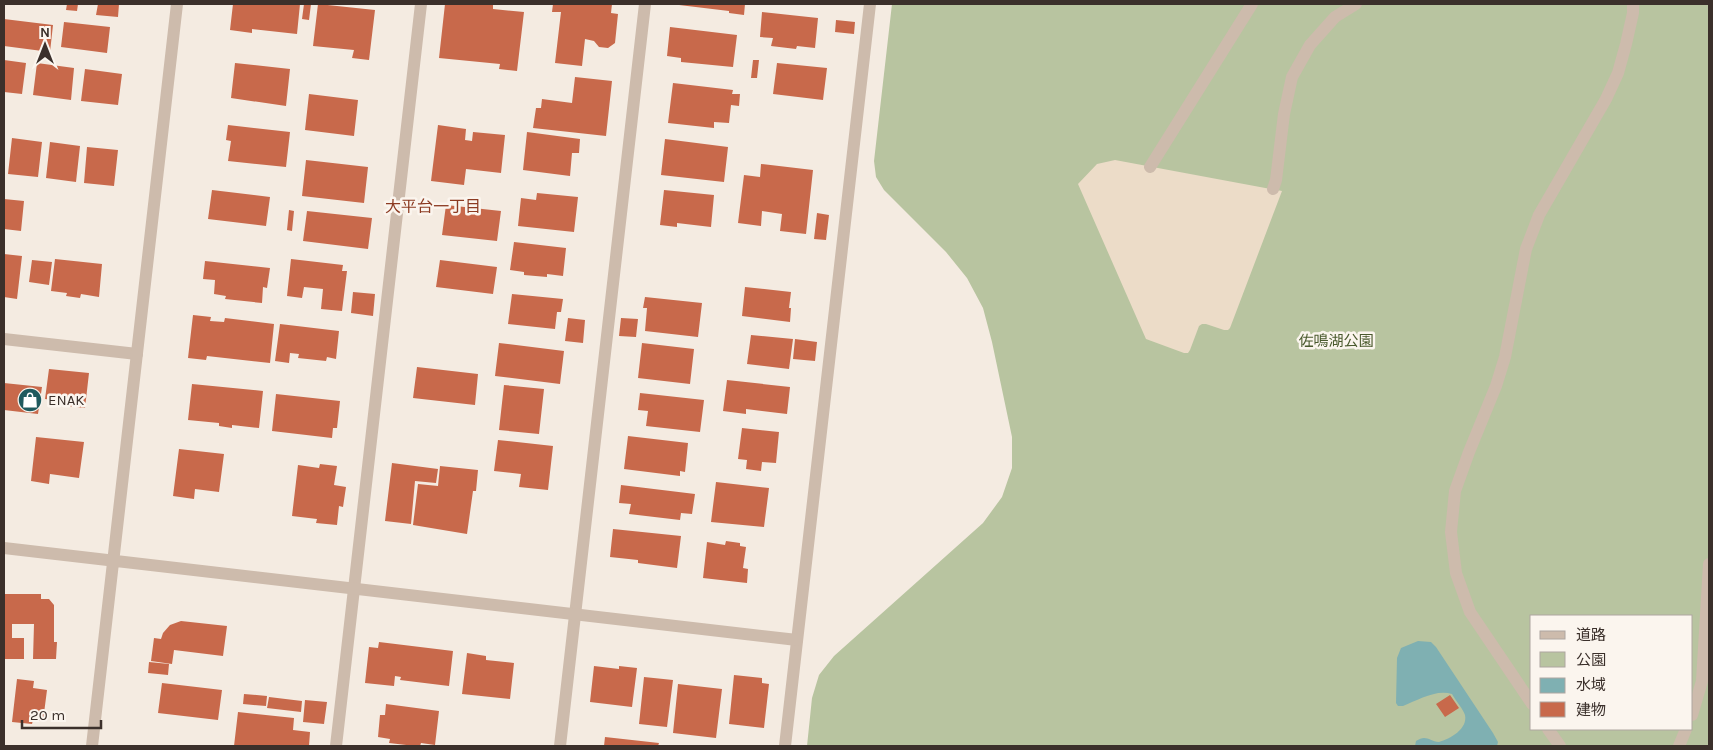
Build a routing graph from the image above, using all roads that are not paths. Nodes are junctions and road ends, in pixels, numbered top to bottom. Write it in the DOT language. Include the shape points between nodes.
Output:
graph roads {
  1 [pos="177,4"];
  2 [pos="422,4"];
  3 [pos="645,4"];
  4 [pos="870,4"];
  5 [pos="1252,4"];
  6 [pos="1356,4"];
  7 [pos="1633,4"];
  8 [pos="1150,167"];
  9 [pos="1273,189"];
  10 [pos="4,339"];
  11 [pos="136,354"];
  12 [pos="4,548"];
  13 [pos="113,560"];
  14 [pos="1709,564"];
  15 [pos="355,589"];
  16 [pos="575,614"];
  17 [pos="797,640"];
  18 [pos="1530,701"];
  19 [pos="1693,712"];
  20 [pos="1549,730"];
  21 [pos="1686,730"];
  22 [pos="92,746"];
  23 [pos="336,746"];
  24 [pos="560,746"];
  25 [pos="785,746"];
  26 [pos="1560,746"];
  27 [pos="1679,746"];
  1 -- 11 [label="street"];
  2 -- 15 [label="street"];
  3 -- 16 [label="street"];
  4 -- 17 [label="street"];
  5 -- 8 [label="street"];
  6 -- 9 [label="street" via="1335,17 1310,45 1292,77"];
  7 -- 18 [label="street" via="1618,73 1539,215 1526,249 1505,357 1455,491 1452,532 1456,573 1470,612"];
  10 -- 11 [label="street"];
  11 -- 13 [label="street"];
  12 -- 13 [label="street"];
  13 -- 15 [label="street"];
  13 -- 22 [label="street"];
  14 -- 19 [label="street" via="1702,681"];
  15 -- 16 [label="street"];
  15 -- 23 [label="street"];
  16 -- 17 [label="street"];
  16 -- 24 [label="street"];
  17 -- 25 [label="street"];
  20 -- 26 [label="street"];
  21 -- 27 [label="street"];
}
